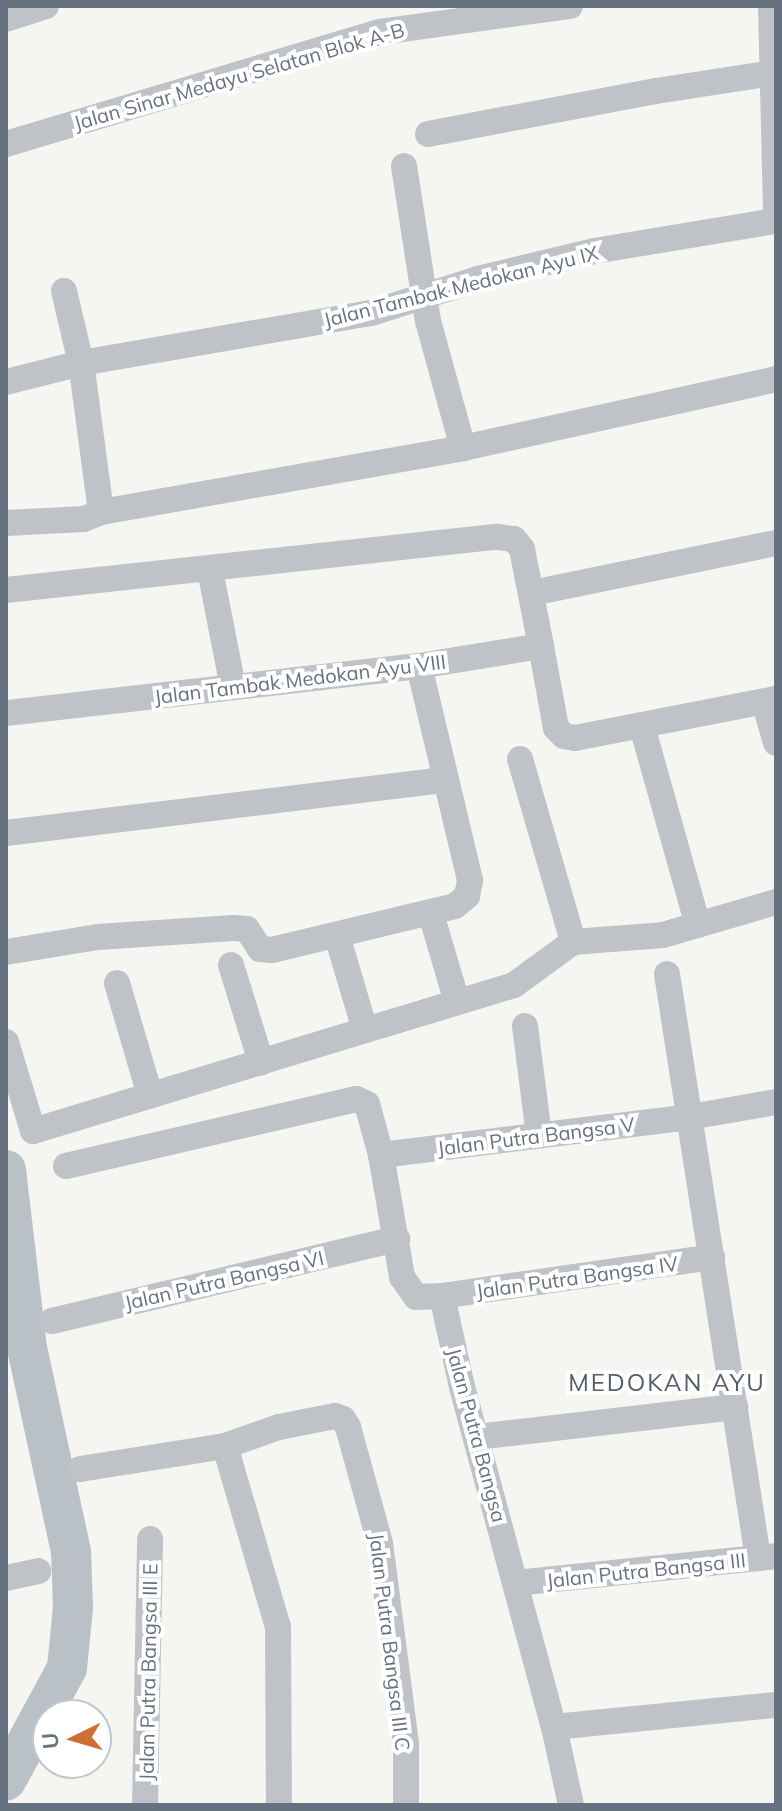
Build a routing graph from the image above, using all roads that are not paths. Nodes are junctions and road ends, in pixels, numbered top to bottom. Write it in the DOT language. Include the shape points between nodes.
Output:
graph roads {
  1 [pos="46,6"];
  2 [pos="570,6"];
  3 [pos="771,6"];
  4 [pos="6,19"];
  5 [pos="772,73"];
  6 [pos="428,134"];
  7 [pos="6,144"];
  8 [pos="404,166"];
  9 [pos="775,197"];
  10 [pos="776,221"];
  11 [pos="64,291"];
  12 [pos="425,298"];
  13 [pos="81,363"];
  14 [pos="776,379"];
  15 [pos="6,382"];
  16 [pos="463,448"];
  17 [pos="101,512"];
  18 [pos="6,523"];
  19 [pos="776,543"];
  20 [pos="210,570"];
  21 [pos="6,590"];
  22 [pos="532,593"];
  23 [pos="541,646"];
  24 [pos="419,666"];
  25 [pos="233,687"];
  26 [pos="772,707"];
  27 [pos="6,713"];
  28 [pos="645,737"];
  29 [pos="776,743"];
  30 [pos="520,759"];
  31 [pos="445,780"];
  32 [pos="6,833"];
  33 [pos="776,902"];
  34 [pos="434,924"];
  35 [pos="698,925"];
  36 [pos="573,942"];
  37 [pos="341,949"];
  38 [pos="6,952"];
  39 [pos="231,965"];
  40 [pos="667,974"];
  41 [pos="117,983"];
  42 [pos="457,1002"];
  43 [pos="525,1026"];
  44 [pos="365,1030"];
  45 [pos="6,1042"];
  46 [pos="261,1062"];
  47 [pos="150,1095"];
  48 [pos="776,1102"];
  49 [pos="690,1117"];
  50 [pos="539,1135"];
  51 [pos="381,1155"];
  52 [pos="66,1166"];
  53 [pos="397,1239"];
  54 [pos="712,1257"];
  55 [pos="442,1296"];
  56 [pos="52,1321"];
  57 [pos="735,1407"];
  58 [pos="476,1437"];
  59 [pos="225,1446"];
  60 [pos="80,1469"];
  61 [pos="150,1539"];
  62 [pos="767,1557"];
  63 [pos="38,1571"];
  64 [pos="6,1578"];
  65 [pos="516,1583"];
  66 [pos="776,1705"];
  67 [pos="554,1727"];
  68 [pos="145,1805"];
  69 [pos="279,1805"];
  70 [pos="406,1805"];
  71 [pos="571,1805"];
  1 -- 4 [label="street"];
  2 -- 7 [label="street, Jalan Sinar Medayu Selatan Blok A-B" via="380,32"];
  3 -- 5 [label="street"];
  5 -- 6 [label="street"];
  5 -- 9 [label="street"];
  8 -- 12 [label="street"];
  10 -- 12 [label="street, Jalan Tambak Medokan Ayu IX" via="582,254"];
  11 -- 13 [label="street"];
  12 -- 13 [label="street, Jalan Tambak Medokan Ayu IX" via="246,337"];
  12 -- 16 [label="street"];
  13 -- 15 [label="street, Jalan Tambak Medokan Ayu IX"];
  13 -- 17 [label="street"];
  14 -- 16 [label="street"];
  16 -- 17 [label="street"];
  17 -- 18 [label="street" via="84,519"];
  19 -- 22 [label="street"];
  20 -- 21 [label="street"];
  20 -- 22 [label="street" via="497,537 514,539 522,549"];
  20 -- 25 [label="street"];
  22 -- 23 [label="street"];
  23 -- 24 [label="street, Jalan Tambak Medokan Ayu VIII"];
  23 -- 26 [label="street" via="556,728 564,736"];
  24 -- 25 [label="street, Jalan Tambak Medokan Ayu VIII"];
  24 -- 31 [label="street"];
  25 -- 27 [label="street, Jalan Tambak Medokan Ayu VIII"];
  26 -- 29 [label="street"];
  28 -- 35 [label="street"];
  30 -- 36 [label="street"];
  31 -- 32 [label="street"];
  31 -- 38 [label="street" via="470,880 467,896 455,906 272,950 260,949 247,929 234,928 98,937"];
  33 -- 35 [label="street"];
  34 -- 42 [label="street"];
  35 -- 36 [label="street" via="663,935"];
  36 -- 42 [label="street" via="514,985"];
  37 -- 44 [label="street"];
  39 -- 46 [label="street"];
  40 -- 49 [label="street"];
  41 -- 47 [label="street"];
  42 -- 44 [label="street"];
  43 -- 50 [label="street"];
  44 -- 46 [label="street"];
  45 -- 47 [label="street" via="33,1131"];
  46 -- 47 [label="street"];
  48 -- 49 [label="street, Jalan Putra Bangsa V"];
  49 -- 50 [label="street, Jalan Putra Bangsa V"];
  49 -- 54 [label="street"];
  50 -- 51 [label="street, Jalan Putra Bangsa V"];
  51 -- 52 [label="street" via="370,1110 356,1099"];
  51 -- 53 [label="street"];
  53 -- 55 [label="street" via="409,1290 416,1297"];
  53 -- 56 [label="street, Jalan Putra Bangsa VI"];
  54 -- 55 [label="street, Jalan Putra Bangsa IV"];
  54 -- 57 [label="street"];
  55 -- 58 [label="street, Jalan Putra Bangsa"];
  57 -- 58 [label="street"];
  57 -- 62 [label="street"];
  58 -- 65 [label="street, Jalan Putra Bangsa"];
  59 -- 60 [label="street, Jalan Putra Bangsa III C"];
  59 -- 69 [label="street" via="278,1627"];
  59 -- 70 [label="street, Jalan Putra Bangsa III C" via="279,1427 335,1416 348,1427 380,1543 406,1743"];
  61 -- 68 [label="street, Jalan Putra Bangsa III E"];
  62 -- 65 [label="street, Jalan Putra Bangsa III"];
  63 -- 64 [label="street"];
  65 -- 67 [label="street, Jalan Putra Bangsa"];
  66 -- 67 [label="street"];
  67 -- 71 [label="street, Jalan Putra Bangsa"];
}
